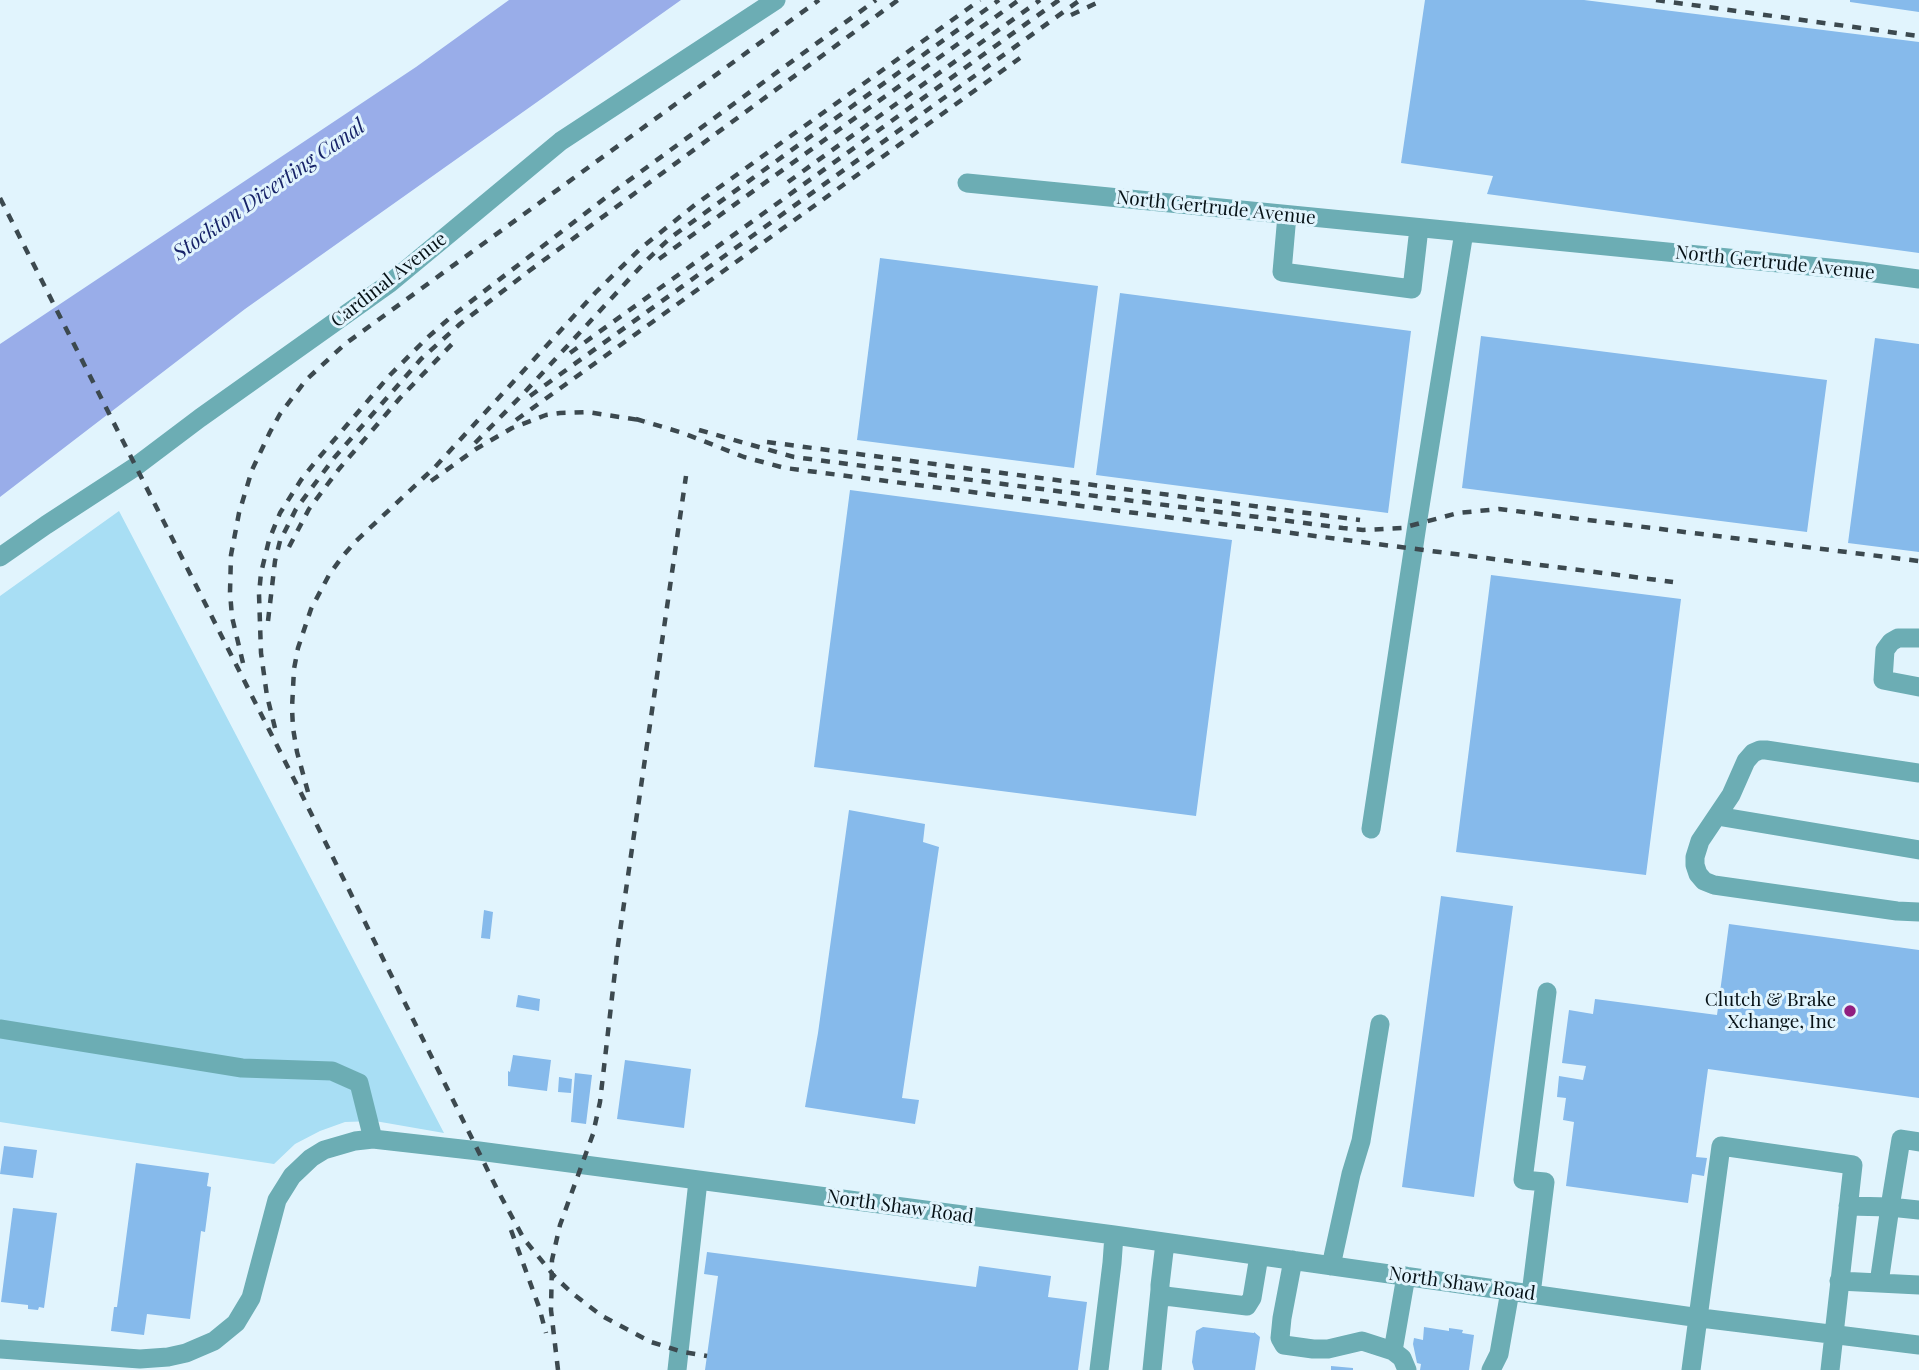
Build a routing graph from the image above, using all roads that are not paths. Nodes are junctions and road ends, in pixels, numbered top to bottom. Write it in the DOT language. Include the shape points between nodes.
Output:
graph roads {
  1 [pos="776,0"];
  2 [pos="967,183"];
  3 [pos="1287,215"];
  4 [pos="1419,228"];
  5 [pos="1464,232"];
  6 [pos="1919,279"];
  7 [pos="0,557"];
  8 [pos="1919,638"];
  9 [pos="1919,687"];
  10 [pos="1919,773"];
  11 [pos="1717,817"];
  12 [pos="1370,829"];
  13 [pos="1919,850"];
  14 [pos="1919,912"];
  15 [pos="1547,992"];
  16 [pos="1380,1024"];
  17 [pos="0,1029"];
  18 [pos="373,1139"];
  19 [pos="1919,1142"];
  20 [pos="698,1181"];
  21 [pos="1848,1206"];
  22 [pos="1890,1207"];
  23 [pos="1919,1210"];
  24 [pos="1114,1236"];
  25 [pos="1165,1242"];
  26 [pos="1259,1256"];
  27 [pos="1293,1261"];
  28 [pos="1331,1266"];
  29 [pos="1406,1276"];
  30 [pos="1839,1281"];
  31 [pos="1879,1283"];
  32 [pos="1919,1285"];
  33 [pos="1160,1290"];
  34 [pos="1510,1291"];
  35 [pos="1531,1294"];
  36 [pos="1699,1317"];
  37 [pos="1833,1334"];
  38 [pos="1919,1345"];
  39 [pos="0,1349"];
  40 [pos="1393,1351"];
  41 [pos="677,1370"];
  42 [pos="1099,1370"];
  43 [pos="1152,1370"];
  44 [pos="1407,1370"];
  45 [pos="1491,1370"];
  46 [pos="1691,1370"];
  47 [pos="1830,1370"];
  1 -- 7 [label="street, Cardinal Avenue" via="561,141 390,284 135,467"];
  2 -- 3 [label="street, North Gertrude Avenue"];
  3 -- 4 [label="street, North Gertrude Avenue"];
  3 -- 4 [label="street" via="1282,272 1412,289"];
  4 -- 5 [label="street, North Gertrude Avenue"];
  5 -- 6 [label="street, North Gertrude Avenue"];
  5 -- 12 [label="street"];
  8 -- 9 [label="street" via="1891,642 1883,660 1883,680"];
  10 -- 11 [label="street" via="1760,750 1746,761"];
  11 -- 13 [label="street"];
  11 -- 14 [label="street" via="1695,857 1704,881"];
  15 -- 35 [label="street" via="1523,1180 1545,1182"];
  16 -- 28 [label="street" via="1362,1141"];
  17 -- 18 [label="street" via="242,1068 332,1071 359,1083"];
  18 -- 20 [label="street, North Shaw Road"];
  18 -- 39 [label="street, North Shaw Road" via="324,1150 292,1175 277,1200 251,1298 236,1323 214,1341 186,1353 140,1359"];
  19 -- 22 [label="street" via="1901,1139"];
  20 -- 24 [label="street, North Shaw Road"];
  20 -- 41 [label="street"];
  21 -- 22 [label="street"];
  21 -- 30 [label="street"];
  21 -- 36 [label="street" via="1853,1165 1721,1146"];
  22 -- 23 [label="street"];
  22 -- 31 [label="street"];
  24 -- 25 [label="street, North Shaw Road"];
  24 -- 42 [label="street"];
  25 -- 26 [label="street, North Shaw Road"];
  25 -- 33 [label="street"];
  26 -- 27 [label="street, North Shaw Road"];
  26 -- 33 [label="street" via="1247,1306 1165,1296"];
  27 -- 28 [label="street, North Shaw Road"];
  27 -- 40 [label="street" via="1282,1318 1284,1345 1328,1349 1362,1341"];
  28 -- 29 [label="street, North Shaw Road"];
  29 -- 34 [label="street, North Shaw Road"];
  29 -- 40 [label="street"];
  30 -- 31 [label="street"];
  30 -- 37 [label="street"];
  31 -- 32 [label="street"];
  33 -- 43 [label="street"];
  34 -- 35 [label="street, North Shaw Road"];
  34 -- 45 [label="street" via="1499,1354"];
  35 -- 36 [label="street, North Shaw Road"];
  36 -- 37 [label="street, North Shaw Road"];
  36 -- 46 [label="street"];
  37 -- 38 [label="street, North Shaw Road"];
  37 -- 47 [label="street"];
  40 -- 44 [label="street"];
}
